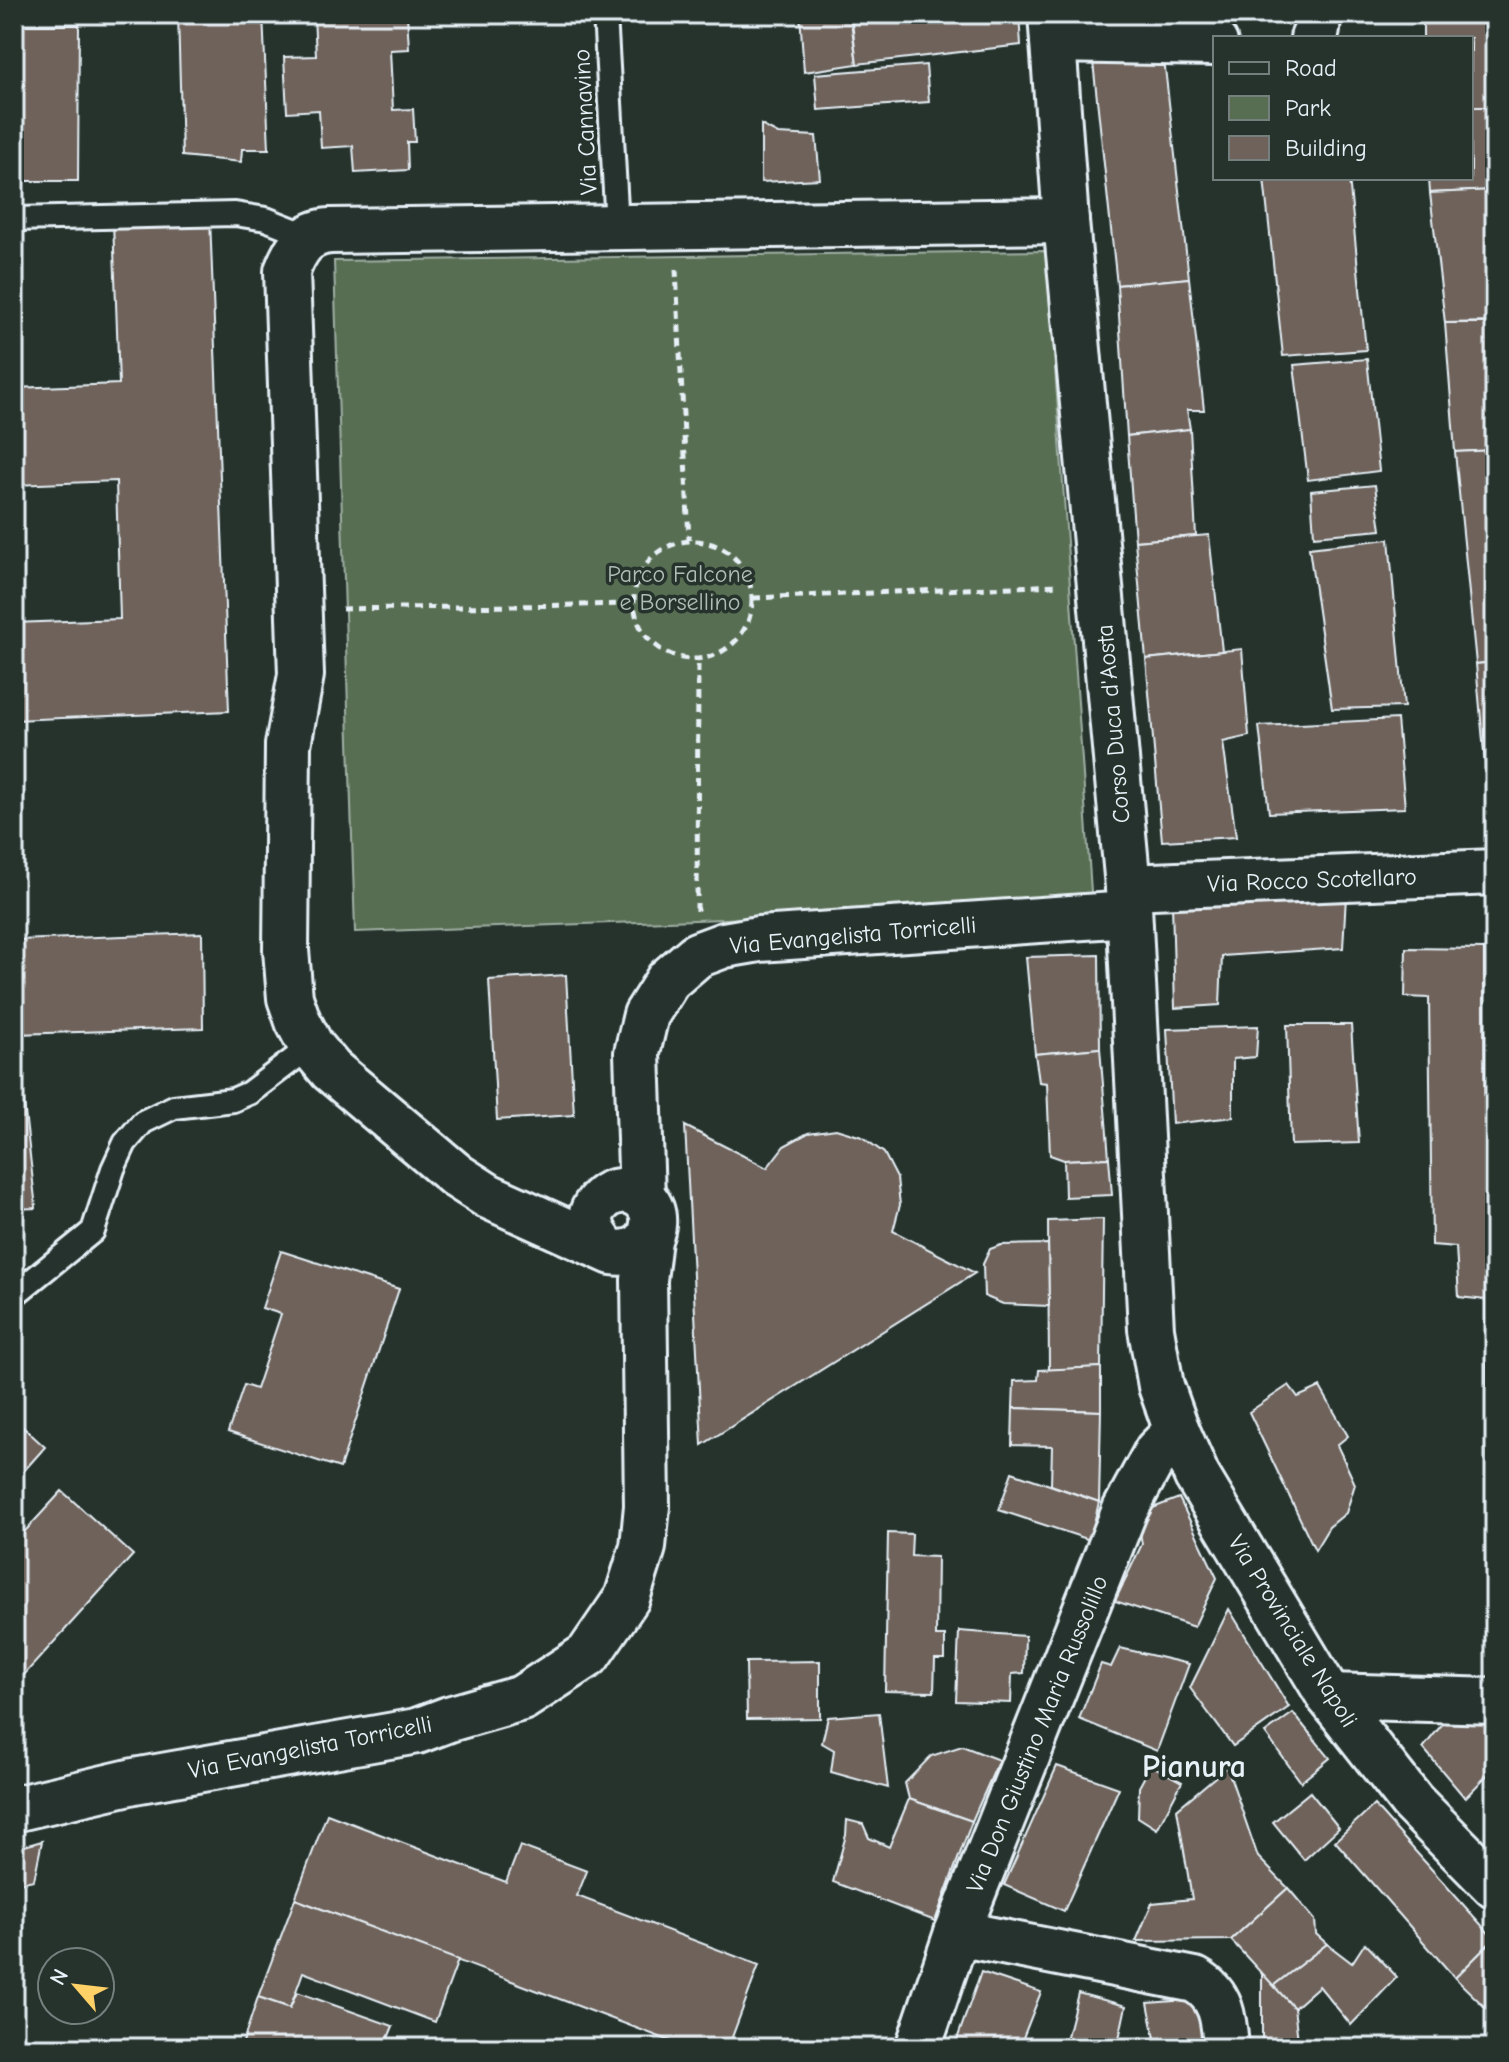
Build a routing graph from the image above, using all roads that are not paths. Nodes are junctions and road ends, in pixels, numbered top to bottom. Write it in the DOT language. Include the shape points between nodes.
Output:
graph roads {
  1 [pos="605,14"];
  2 [pos="1318,14"];
  3 [pos="1052,27"];
  4 [pos="1314,36"];
  5 [pos="1213,43"];
  6 [pos="14,219"];
  7 [pos="1066,221"];
  8 [pos="617,226"];
  9 [pos="309,236"];
  10 [pos="1495,872"];
  11 [pos="1128,900"];
  12 [pos="311,1046"];
  13 [pos="626,1235"];
  14 [pos="14,1295"];
  15 [pos="1177,1431"];
  16 [pos="1329,1696"];
  17 [pos="1495,1701"];
  18 [pos="14,1809"];
  19 [pos="1495,1886"];
  20 [pos="957,1933"];
  21 [pos="918,2048"];
  22 [pos="1226,2048"];
  1 -- 8 [label="lane, Via Cannavino"];
  2 -- 4 [label="street"];
  3 -- 5 [label="street"];
  3 -- 7 [label="street, Corso Duca d'Aosta"];
  6 -- 9 [label="lane" via="235,214 266,219"];
  7 -- 8 [label="street"];
  7 -- 11 [label="street, Corso Duca d'Aosta"];
  8 -- 9 [label="street" via="330,231"];
  9 -- 12 [label="street" via="287,271 301,675 288,745 287,975 290,998"];
  10 -- 11 [label="street, Via Rocco Scotellaro"];
  11 -- 13 [label="street, Via Evangelista Torricelli" via="759,939 697,955 668,980 646,1015 637,1053"];
  11 -- 15 [label="street, Corso Duca d'Aosta" via="1151,1329 1161,1386"];
  12 -- 13 [label="street" via="331,1070 488,1196"];
  12 -- 14 [label="lane" via="249,1093 174,1107 143,1122 113,1169 93,1231"];
  13 -- 18 [label="street, Via Evangelista Torricelli" via="647,1506 643,1547 627,1598 588,1655 522,1698 417,1731 134,1781"];
  15 -- 16 [label="street, Via Provinciale Napoli" via="1197,1476"];
  15 -- 20 [label="street, Via Don Giustino Maria Russolillo" via="1157,1451 1131,1496"];
  16 -- 17 [label="street"];
  16 -- 19 [label="street, Via Provinciale Napoli" via="1412,1802"];
  20 -- 21 [label="street, Via Don Giustino Maria Russolillo"];
  20 -- 22 [label="street" via="1195,1980 1218,2001"];
}
